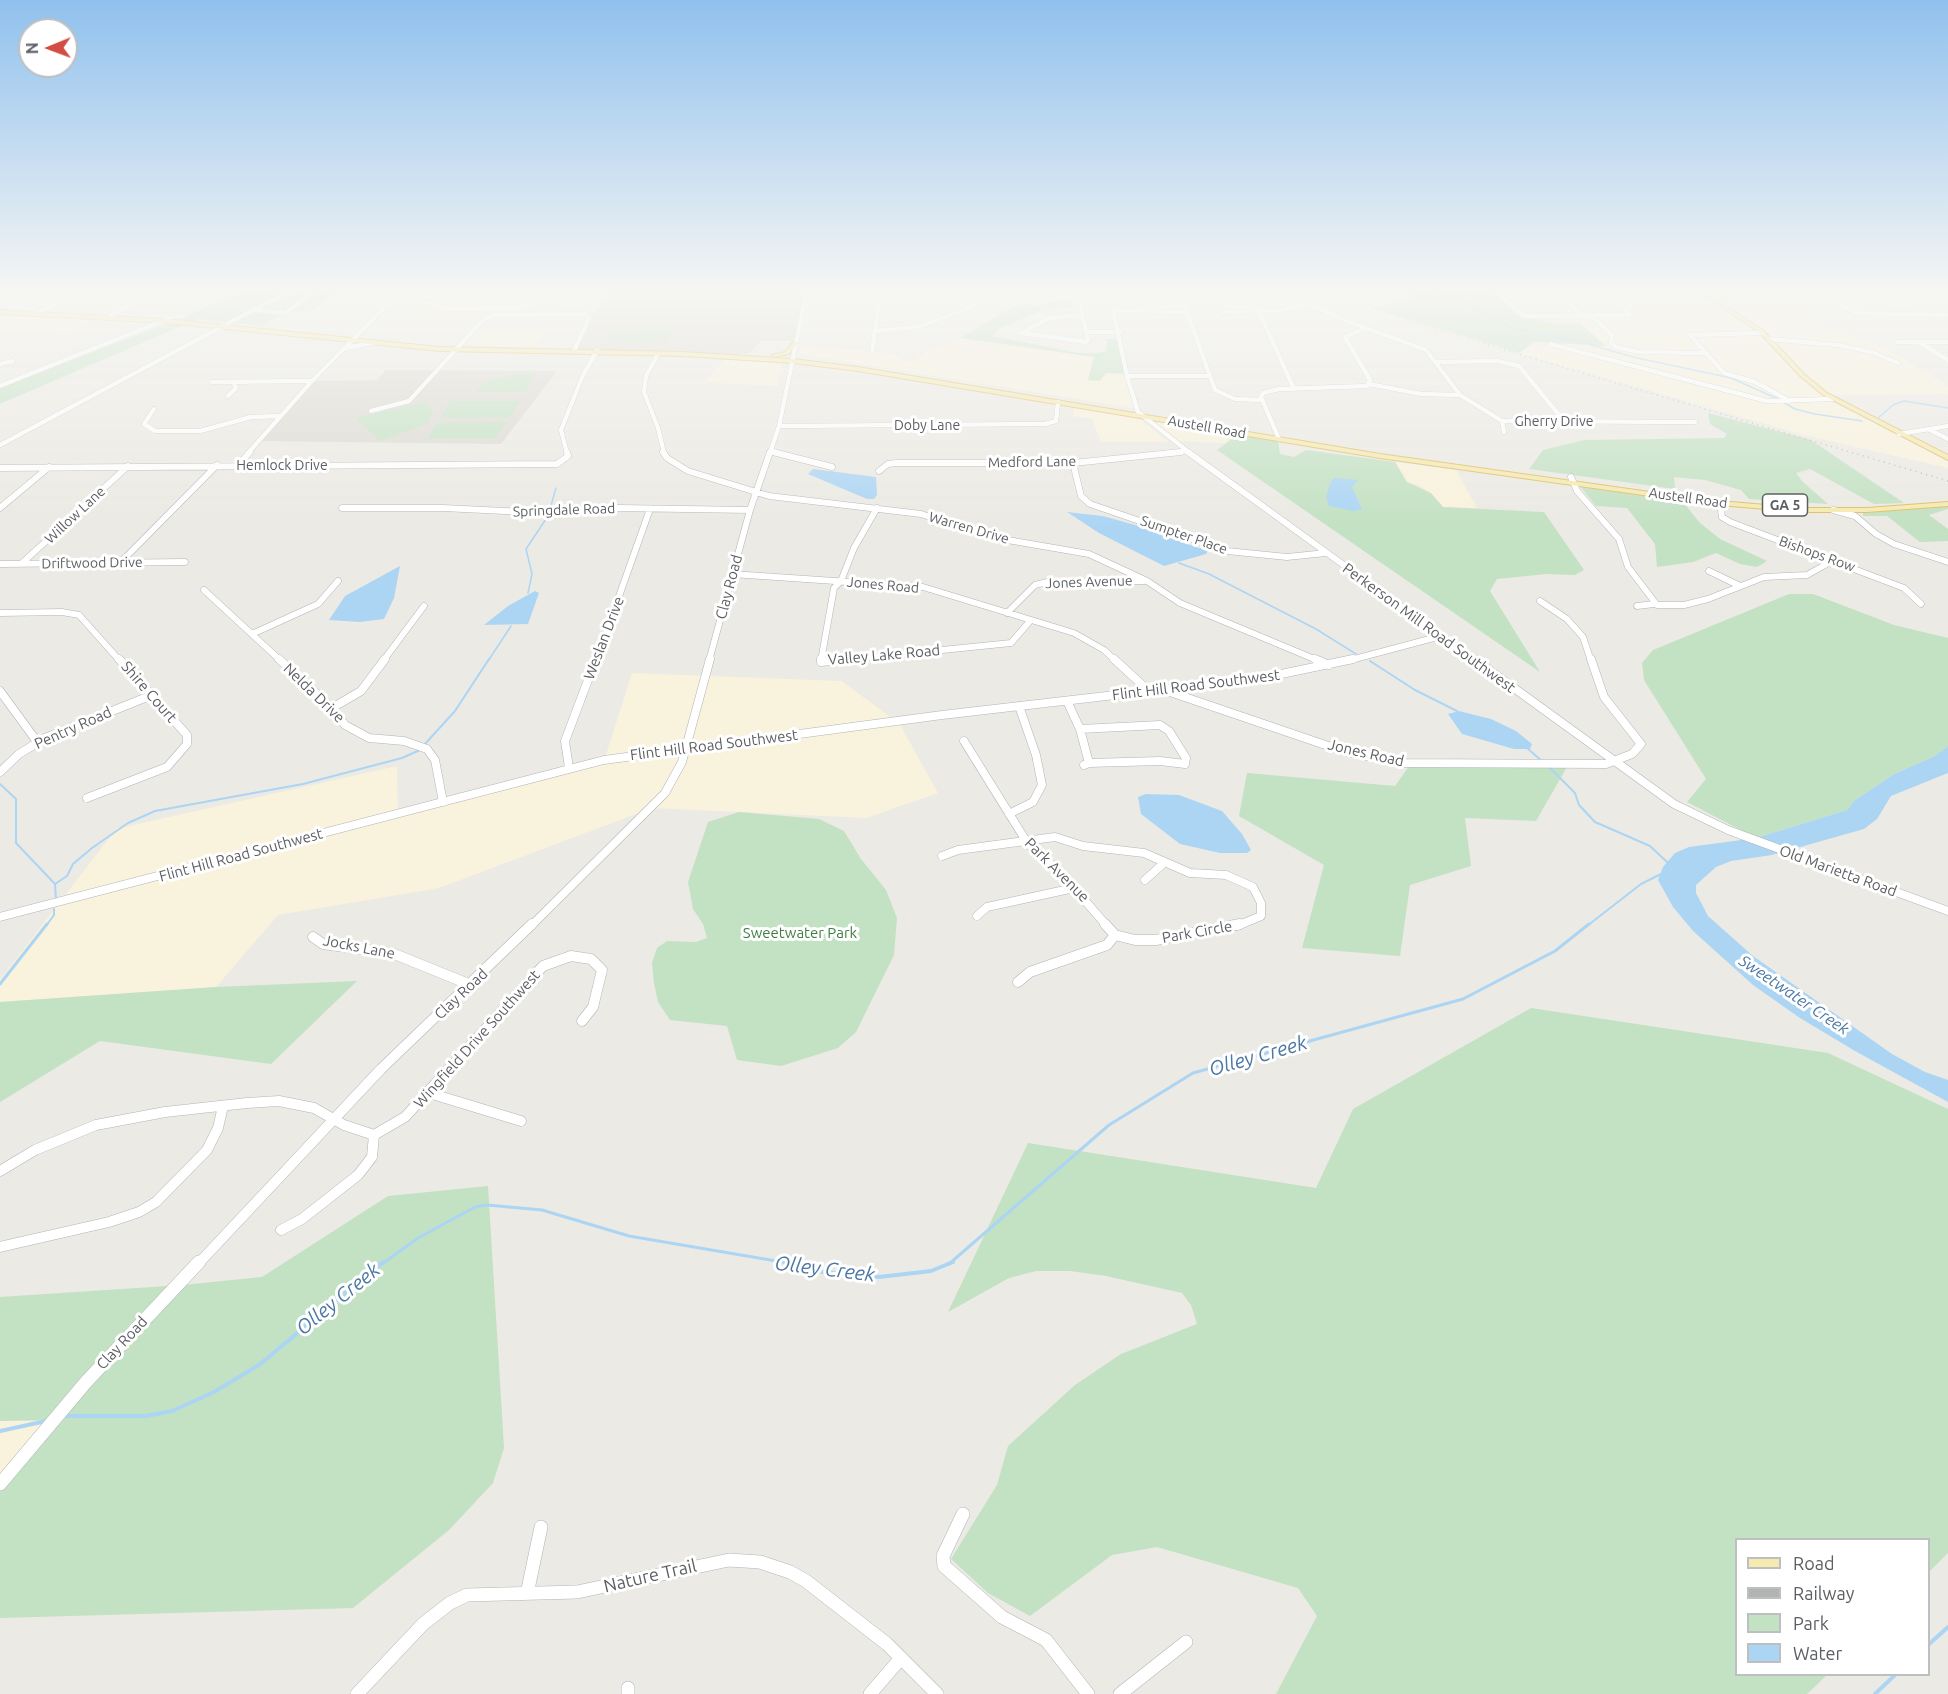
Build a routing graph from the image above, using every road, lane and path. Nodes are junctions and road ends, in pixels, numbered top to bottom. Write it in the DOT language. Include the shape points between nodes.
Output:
graph roads {
  1 [pos="44,369"];
  2 [pos="143,369"];
  3 [pos="324,369"];
  4 [pos="438,369"];
  5 [pos="586,369"];
  6 [pos="650,369"];
  7 [pos="791,369"];
  8 [pos="850,369"];
  9 [pos="856,369"];
  10 [pos="1126,369"];
  11 [pos="1207,369"];
  12 [pos="1285,369"];
  13 [pos="1364,369"];
  14 [pos="1442,369"];
  15 [pos="1521,369"];
  16 [pos="1645,369"];
  17 [pos="1720,369"];
  18 [pos="1796,369"];
  19 [pos="1127,376"];
  20 [pos="1209,376"];
  21 [pos="312,381"];
  22 [pos="212,382"];
  23 [pos="234,382"];
  24 [pos="1369,384"];
  25 [pos="0,386"];
  26 [pos="1294,389"];
  27 [pos="1460,395"];
  28 [pos="228,396"];
  29 [pos="1832,399"];
  30 [pos="1262,400"];
  31 [pos="1790,401"];
  32 [pos="1058,402"];
  33 [pos="154,409"];
  34 [pos="371,411"];
  35 [pos="1140,414"];
  36 [pos="281,416"];
  37 [pos="1163,420"];
  38 [pos="1502,421"];
  39 [pos="1564,421"];
  40 [pos="1695,422"];
  41 [pos="779,426"];
  42 [pos="1154,426"];
  43 [pos="1948,426"];
  44 [pos="1928,429"];
  45 [pos="1504,432"];
  46 [pos="1899,434"];
  47 [pos="1277,437"];
  48 [pos="1948,439"];
  49 [pos="0,445"];
  50 [pos="771,451"];
  51 [pos="1186,451"];
  52 [pos="1948,458"];
  53 [pos="1073,463"];
  54 [pos="217,465"];
  55 [pos="238,465"];
  56 [pos="128,466"];
  57 [pos="49,467"];
  58 [pos="0,468"];
  59 [pos="832,468"];
  60 [pos="879,471"];
  61 [pos="1572,479"];
  62 [pos="758,492"];
  63 [pos="1720,503"];
  64 [pos="1948,503"];
  65 [pos="0,508"];
  66 [pos="342,508"];
  67 [pos="877,508"];
  68 [pos="650,509"];
  69 [pos="750,510"];
  70 [pos="1857,513"];
  71 [pos="1876,534"];
  72 [pos="1864,535"];
  73 [pos="1326,553"];
  74 [pos="1834,560"];
  75 [pos="185,562"];
  76 [pos="1948,562"];
  77 [pos="120,563"];
  78 [pos="0,564"];
  79 [pos="21,564"];
  80 [pos="1709,571"];
  81 [pos="732,574"];
  82 [pos="338,580"];
  83 [pos="1147,580"];
  84 [pos="841,581"];
  85 [pos="1738,585"];
  86 [pos="204,590"];
  87 [pos="1540,601"];
  88 [pos="1654,604"];
  89 [pos="1921,604"];
  90 [pos="424,606"];
  91 [pos="1637,606"];
  92 [pos="0,613"];
  93 [pos="1007,614"];
  94 [pos="1030,621"];
  95 [pos="252,634"];
  96 [pos="1441,636"];
  97 [pos="1329,665"];
  98 [pos="1164,690"];
  99 [pos="0,691"];
  100 [pos="1150,692"];
  101 [pos="152,695"];
  102 [pos="1067,701"];
  103 [pos="1019,706"];
  104 [pos="332,708"];
  105 [pos="1080,729"];
  106 [pos="964,741"];
  107 [pos="38,743"];
  108 [pos="685,750"];
  109 [pos="1613,762"];
  110 [pos="568,768"];
  111 [pos="0,772"];
  112 [pos="87,798"];
  113 [pos="443,801"];
  114 [pos="1009,814"];
  115 [pos="1728,830"];
  116 [pos="1025,840"];
  117 [pos="942,856"];
  118 [pos="1164,863"];
  119 [pos="1145,880"];
  120 [pos="1074,888"];
  121 [pos="1948,911"];
  122 [pos="977,916"];
  123 [pos="0,917"];
  124 [pos="1115,935"];
  125 [pos="313,937"];
  126 [pos="1018,982"];
  127 [pos="471,985"];
  128 [pos="582,1021"];
  129 [pos="429,1093"];
  130 [pos="223,1106"];
  131 [pos="335,1119"];
  132 [pos="521,1121"];
  133 [pos="374,1135"];
  134 [pos="0,1172"];
  135 [pos="281,1230"];
  136 [pos="0,1247"];
  137 [pos="0,1484"];
  138 [pos="963,1514"];
  139 [pos="541,1527"];
  140 [pos="527,1594"];
  141 [pos="1186,1642"];
  142 [pos="902,1658"];
  143 [pos="357,1694"];
  144 [pos="870,1694"];
  145 [pos="937,1694"];
  146 [pos="1088,1694"];
  147 [pos="1120,1694"];
  1 -- 25 [label="street"];
  2 -- 49 [label="street"];
  3 -- 21 [label="street"];
  4 -- 34 [label="street" via="409,401"];
  5 -- 55 [label="street, Hemlock Drive" via="561,430 568,454 563,462"];
  6 -- 62 [label="street, Warren Drive" via="644,392 668,458 688,471"];
  7 -- 41 [label="street"];
  8 -- 32 [label="main road, Austell Road / GA 5"];
  9 -- 35 [label="main road, Austell Road / GA 5"];
  10 -- 19 [label="street"];
  11 -- 20 [label="street"];
  12 -- 26 [label="street"];
  13 -- 24 [label="street"];
  14 -- 27 [label="street, Gherry Drive"];
  15 -- 39 [label="street"];
  16 -- 31 [label="street" via="1758,399"];
  17 -- 31 [label="street"];
  18 -- 29 [label="main road"];
  19 -- 20 [label="street"];
  19 -- 35 [label="street"];
  20 -- 30 [label="street" via="1221,394"];
  21 -- 23 [label="street"];
  21 -- 36 [label="street"];
  22 -- 23 [label="street"];
  23 -- 28 [label="street" via="236,388"];
  24 -- 26 [label="street" via="1358,388"];
  24 -- 27 [label="street" via="1421,394"];
  26 -- 30 [label="street" via="1267,391"];
  27 -- 38 [label="street, Gherry Drive"];
  29 -- 31 [label="street"];
  29 -- 46 [label="main road"];
  30 -- 47 [label="street"];
  32 -- 35 [label="main road, Austell Road / GA 5"];
  32 -- 41 [label="street, Doby Lane" via="1056,421 1045,424"];
  33 -- 36 [label="street" via="144,424 150,430 163,431 200,431 251,417"];
  35 -- 37 [label="main road, Austell Road / GA 5"];
  35 -- 42 [label="street, Perkerson Mill Road Southwest"];
  35 -- 47 [label="main road, Austell Road / GA 5"];
  36 -- 55 [label="street"];
  37 -- 42 [label="main road" via="1155,421"];
  37 -- 47 [label="main road, Austell Road / GA 5"];
  38 -- 39 [label="street, Gherry Drive"];
  38 -- 45 [label="street"];
  39 -- 40 [label="street, Gherry Drive"];
  41 -- 50 [label="street, Clay Road"];
  42 -- 51 [label="street, Perkerson Mill Road Southwest"];
  43 -- 44 [label="street"];
  44 -- 46 [label="street"];
  44 -- 48 [label="street"];
  46 -- 52 [label="main road"];
  47 -- 61 [label="main road, Austell Road / GA 5"];
  50 -- 59 [label="street"];
  50 -- 62 [label="street, Clay Road"];
  51 -- 53 [label="street, Medford Lane"];
  51 -- 73 [label="street, Perkerson Mill Road Southwest"];
  53 -- 60 [label="street, Medford Lane" via="896,463"];
  53 -- 73 [label="street, Sumpter Place" via="1081,496 1090,504 1227,551 1287,557"];
  54 -- 55 [label="street, Hemlock Drive"];
  54 -- 56 [label="street, Hemlock Drive"];
  54 -- 77 [label="street"];
  56 -- 57 [label="street, Hemlock Drive"];
  56 -- 79 [label="street, Willow Lane"];
  57 -- 58 [label="street, Hemlock Drive"];
  57 -- 65 [label="street"];
  61 -- 63 [label="main road, Austell Road / GA 5"];
  61 -- 64 [label="main road, Austell Road / GA 5" via="1770,504"];
  61 -- 88 [label="street" via="1577,491 1619,540 1628,567"];
  62 -- 67 [label="street, Warren Drive" via="807,502"];
  62 -- 69 [label="street, Clay Road"];
  63 -- 70 [label="main road, Austell Road / GA 5"];
  63 -- 74 [label="street, Bishops Row" via="1722,517 1730,522"];
  64 -- 70 [label="main road, Austell Road / GA 5"];
  66 -- 68 [label="street, Springdale Road" via="546,513"];
  67 -- 83 [label="street, Warren Drive" via="938,518 990,537 1089,554"];
  67 -- 84 [label="street, Valley Lake Road"];
  68 -- 69 [label="street, Springdale Road"];
  68 -- 110 [label="street, Weslan Drive" via="568,731"];
  69 -- 81 [label="street, Clay Road"];
  70 -- 71 [label="street"];
  71 -- 72 [label="street"];
  71 -- 76 [label="street"];
  73 -- 96 [label="street, Perkerson Mill Road Southwest"];
  74 -- 85 [label="street" via="1807,575 1764,576"];
  74 -- 89 [label="street, Bishops Row" via="1904,588"];
  75 -- 77 [label="street, Driftwood Drive"];
  77 -- 79 [label="street, Driftwood Drive"];
  78 -- 79 [label="street, Driftwood Drive"];
  80 -- 85 [label="street"];
  81 -- 84 [label="street, Jones Road"];
  81 -- 108 [label="street, Clay Road"];
  82 -- 95 [label="street" via="318,604"];
  83 -- 93 [label="street, Jones Avenue" via="1047,582 1035,585"];
  83 -- 97 [label="street, Warren Drive" via="1180,603"];
  84 -- 93 [label="street, Jones Road" via="923,587"];
  84 -- 94 [label="street, Valley Lake Road" via="831,598 821,662 1001,645 1011,643"];
  85 -- 88 [label="street" via="1695,603"];
  86 -- 95 [label="street, Nelda Drive"];
  87 -- 109 [label="street" via="1567,619 1583,637 1604,697 1641,744 1632,754"];
  88 -- 91 [label="street"];
  90 -- 104 [label="street" via="361,691"];
  92 -- 101 [label="street, Shire Court" via="79,615"];
  93 -- 94 [label="street, Jones Road"];
  94 -- 100 [label="street, Jones Road" via="1089,640 1125,666"];
  95 -- 104 [label="street, Nelda Drive"];
  96 -- 97 [label="street, Flint Hill Road Southwest"];
  96 -- 109 [label="street, Perkerson Mill Road Southwest"];
  97 -- 98 [label="street, Flint Hill Road Southwest"];
  98 -- 100 [label="street, Flint Hill Road Southwest"];
  98 -- 109 [label="street, Jones Road" via="1343,751 1401,763"];
  99 -- 107 [label="street"];
  100 -- 102 [label="street, Flint Hill Road Southwest"];
  101 -- 107 [label="street, Pentry Road"];
  101 -- 112 [label="street, Shire Court" via="187,735 188,744 175,760 156,773"];
  102 -- 103 [label="street, Flint Hill Road Southwest"];
  102 -- 105 [label="street"];
  103 -- 108 [label="street, Flint Hill Road Southwest"];
  103 -- 114 [label="street" via="1042,785 1033,802"];
  104 -- 113 [label="street, Nelda Drive" via="357,733 427,749 435,760"];
  105 -- 105 [label="street" via="1160,725 1169,730 1186,758 1185,764 1086,764"];
  106 -- 114 [label="street, Park Avenue"];
  107 -- 111 [label="street, Pentry Road"];
  108 -- 110 [label="street, Flint Hill Road Southwest"];
  108 -- 127 [label="street, Clay Road" via="666,793"];
  109 -- 115 [label="street, Perkerson Mill Road Southwest" via="1674,804"];
  110 -- 113 [label="street, Flint Hill Road Southwest"];
  113 -- 123 [label="street, Flint Hill Road Southwest"];
  114 -- 116 [label="street, Park Avenue"];
  115 -- 121 [label="street, Old Marietta Road"];
  116 -- 117 [label="street, Park Circle"];
  116 -- 118 [label="street, Park Circle" via="1055,837 1099,849 1144,853"];
  116 -- 120 [label="street, Park Avenue"];
  118 -- 119 [label="street"];
  118 -- 124 [label="street, Park Circle" via="1190,873 1240,879 1253,888 1261,903 1261,916 1233,927 1156,940"];
  120 -- 122 [label="street" via="987,908"];
  120 -- 124 [label="street, Park Avenue"];
  124 -- 126 [label="street" via="1107,945 1030,972"];
  125 -- 127 [label="street, Jocks Lane" via="323,944 392,952"];
  127 -- 131 [label="street, Clay Road" via="381,1069"];
  128 -- 129 [label="street, Wingfield Drive Southwest" via="593,1007 602,970 591,959 571,956 543,966"];
  129 -- 132 [label="street"];
  129 -- 133 [label="street, Wingfield Drive Southwest" via="405,1118"];
  130 -- 131 [label="street" via="279,1101 314,1108"];
  130 -- 134 [label="street" via="96,1125 35,1150"];
  130 -- 136 [label="street" via="207,1150 156,1202 108,1222"];
  131 -- 133 [label="street"];
  131 -- 137 [label="street, Clay Road" via="86,1382"];
  133 -- 135 [label="street" via="372,1157 358,1175 303,1219"];
  138 -- 146 [label="street" via="943,1556 944,1566 1002,1617 1046,1640"];
  139 -- 140 [label="street"];
  140 -- 142 [label="street, Nature Trail" via="577,1592 712,1562 760,1563 806,1581"];
  140 -- 143 [label="street, Nature Trail" via="467,1595 450,1603 423,1624"];
  141 -- 147 [label="street"];
  142 -- 144 [label="street"];
  142 -- 145 [label="street, Nature Trail"];
}
